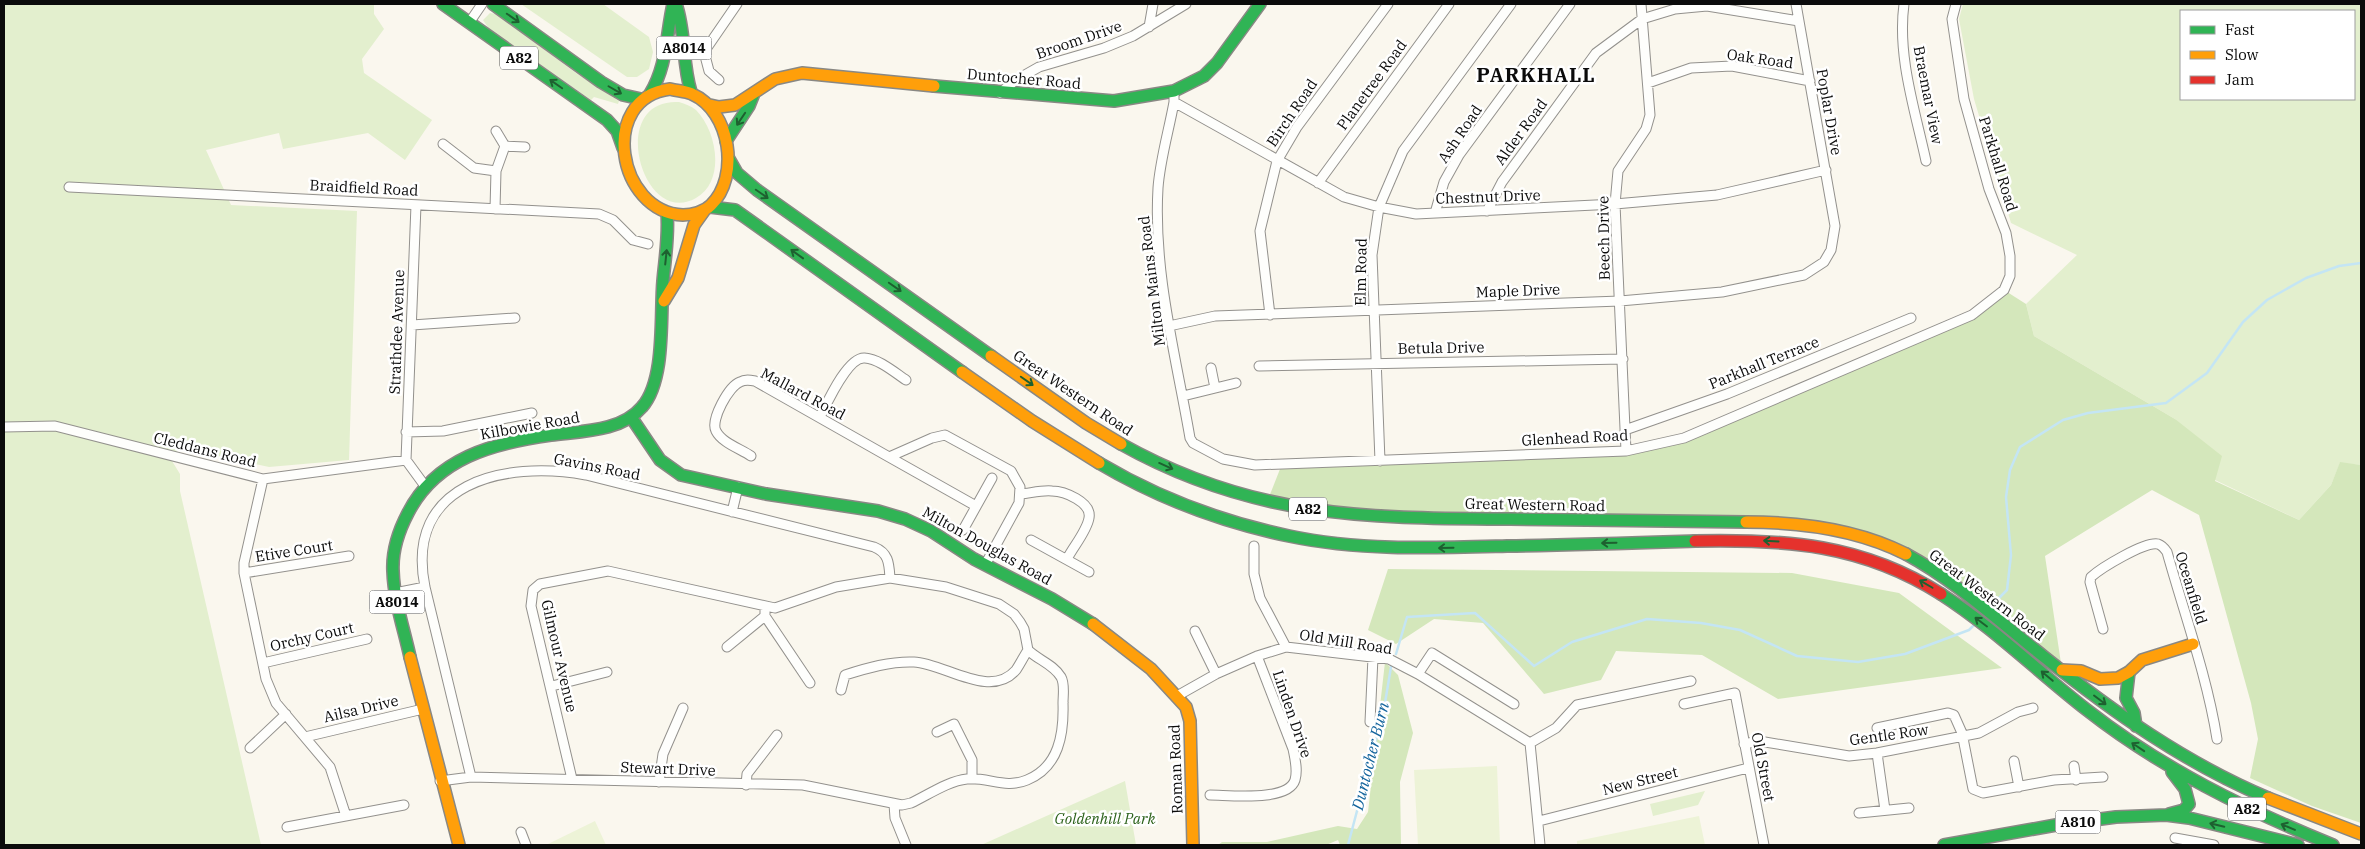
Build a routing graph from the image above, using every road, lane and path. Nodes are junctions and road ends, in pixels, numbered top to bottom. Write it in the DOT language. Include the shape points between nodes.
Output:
graph roads {
  1 [pos="443,4"];
  2 [pos="482,4"];
  3 [pos="493,4"];
  4 [pos="675,4"];
  5 [pos="737,4"];
  6 [pos="1153,4"];
  7 [pos="1186,4"];
  8 [pos="1260,4"];
  9 [pos="1388,4"];
  10 [pos="1449,4"];
  11 [pos="1512,4"];
  12 [pos="1570,4"];
  13 [pos="1641,4"];
  14 [pos="1796,4"];
  15 [pos="1904,4"];
  16 [pos="1956,4"];
  17 [pos="1642,19"];
  18 [pos="1799,22"];
  19 [pos="469,23"];
  20 [pos="1149,27"];
  21 [pos="719,80"];
  22 [pos="1810,81"];
  23 [pos="1648,83"];
  24 [pos="691,92"];
  25 [pos="1000,93"];
  26 [pos="646,96"];
  27 [pos="753,96"];
  28 [pos="1174,97"];
  29 [pos="710,105"];
  30 [pos="496,131"];
  31 [pos="726,141"];
  32 [pos="444,144"];
  33 [pos="505,146"];
  34 [pos="525,147"];
  35 [pos="624,149"];
  36 [pos="729,159"];
  37 [pos="1277,161"];
  38 [pos="1926,161"];
  39 [pos="1826,170"];
  40 [pos="496,171"];
  41 [pos="1318,183"];
  42 [pos="69,187"];
  43 [pos="1615,204"];
  44 [pos="416,205"];
  45 [pos="1379,207"];
  46 [pos="495,209"];
  47 [pos="707,209"];
  48 [pos="1487,211"];
  49 [pos="666,213"];
  50 [pos="1435,213"];
  51 [pos="1836,226"];
  52 [pos="648,244"];
  53 [pos="1620,301"];
  54 [pos="664,302"];
  55 [pos="1373,311"];
  56 [pos="1270,315"];
  57 [pos="1972,315"];
  58 [pos="515,318"];
  59 [pos="1911,318"];
  60 [pos="412,325"];
  61 [pos="1170,326"];
  62 [pos="1623,360"];
  63 [pos="1376,363"];
  64 [pos="1259,366"];
  65 [pos="1211,368"];
  66 [pos="906,380"];
  67 [pos="1236,383"];
  68 [pos="1215,388"];
  69 [pos="1183,396"];
  70 [pos="532,413"];
  71 [pos="631,416"];
  72 [pos="820,418"];
  73 [pos="4,428"];
  74 [pos="1625,430"];
  75 [pos="406,432"];
  76 [pos="1190,438"];
  77 [pos="1626,451"];
  78 [pos="751,456"];
  79 [pos="889,457"];
  80 [pos="406,460"];
  81 [pos="1380,461"];
  82 [pos="992,478"];
  83 [pos="263,479"];
  84 [pos="425,486"];
  85 [pos="738,488"];
  86 [pos="1021,494"];
  87 [pos="976,506"];
  88 [pos="732,512"];
  89 [pos="963,530"];
  90 [pos="1032,540"];
  91 [pos="1254,546"];
  92 [pos="349,556"];
  93 [pos="1066,559"];
  94 [pos="985,565"];
  95 [pos="1089,572"];
  96 [pos="244,573"];
  97 [pos="890,578"];
  98 [pos="425,587"];
  99 [pos="395,593"];
  100 [pos="761,606"];
  101 [pos="765,616"];
  102 [pos="2103,628"];
  103 [pos="1195,631"];
  104 [pos="367,639"];
  105 [pos="2193,644"];
  106 [pos="727,647"];
  107 [pos="1286,647"];
  108 [pos="1028,650"];
  109 [pos="1257,656"];
  110 [pos="1372,657"];
  111 [pos="263,663"];
  112 [pos="2062,670"];
  113 [pos="607,672"];
  114 [pos="2129,672"];
  115 [pos="1216,674"];
  116 [pos="1418,674"];
  117 [pos="1691,681"];
  118 [pos="810,683"];
  119 [pos="552,686"];
  120 [pos="841,690"];
  121 [pos="1177,696"];
  122 [pos="1514,704"];
  123 [pos="1684,704"];
  124 [pos="683,708"];
  125 [pos="2033,708"];
  126 [pos="423,709"];
  127 [pos="286,714"];
  128 [pos="1370,722"];
  129 [pos="2136,726"];
  130 [pos="1877,728"];
  131 [pos="937,732"];
  132 [pos="777,734"];
  133 [pos="305,736"];
  134 [pos="1963,737"];
  135 [pos="2216,739"];
  136 [pos="1530,743"];
  137 [pos="1744,744"];
  138 [pos="250,748"];
  139 [pos="1877,753"];
  140 [pos="2014,760"];
  141 [pos="2165,764"];
  142 [pos="2074,766"];
  143 [pos="1748,768"];
  144 [pos="471,776"];
  145 [pos="2103,777"];
  146 [pos="572,779"];
  147 [pos="972,779"];
  148 [pos="2076,780"];
  149 [pos="440,781"];
  150 [pos="659,782"];
  151 [pos="746,785"];
  152 [pos="2019,787"];
  153 [pos="1210,795"];
  154 [pos="894,804"];
  155 [pos="404,805"];
  156 [pos="1909,808"];
  157 [pos="1885,810"];
  158 [pos="1859,813"];
  159 [pos="2166,815"];
  160 [pos="346,816"];
  161 [pos="1539,821"];
  162 [pos="287,827"];
  163 [pos="521,832"];
  164 [pos="2361,834"];
  165 [pos="2174,838"];
  166 [pos="1966,843"];
  167 [pos="459,845"];
  168 [pos="526,845"];
  169 [pos="906,845"];
  170 [pos="1193,845"];
  171 [pos="1540,845"];
  172 [pos="1764,845"];
  173 [pos="1944,845"];
  174 [pos="2214,845"];
  175 [pos="2298,845"];
  176 [pos="2333,845"];
  1 -- 19 [label="main road, A82"];
  2 -- 19 [label="street"];
  3 -- 26 [label="main road, A82, one-way" via="601,82 623,95"];
  4 -- 24 [label="main road, A8014" via="682,22"];
  4 -- 26 [label="main road, A8014" via="668,23 664,70"];
  5 -- 21 [label="street" via="704,52 709,70"];
  6 -- 20 [label="street"];
  7 -- 20 [label="street, Broom Drive"];
  8 -- 28 [label="main road, Duntocher Road" via="1217,63"];
  9 -- 37 [label="street, Birch Road" via="1297,127"];
  10 -- 41 [label="street, Planetree Road"];
  11 -- 45 [label="street, Elm Road" via="1403,151"];
  12 -- 50 [label="street, Ash Road" via="1459,155 1444,182"];
  13 -- 17 [label="street, Beech Drive"];
  14 -- 18 [label="street, Poplar Drive"];
  15 -- 38 [label="street, Braemar View" via="1904,58"];
  16 -- 57 [label="street, Parkhall Road" via="1952,19 1964,99 1989,189 2006,233 2010,256 2010,276 2004,290"];
  17 -- 18 [label="street, Alder Road" via="1675,9 1707,6"];
  17 -- 23 [label="street, Beech Drive"];
  17 -- 48 [label="street, Alder Road" via="1596,53 1502,182"];
  18 -- 22 [label="street, Poplar Drive"];
  35 -- 19 [label="main road, A82, one-way" via="617,131 607,120"];
  20 -- 25 [label="street, Broom Drive" via="1104,48 1039,67"];
  22 -- 23 [label="street, Oak Road" via="1732,66 1691,68"];
  22 -- 39 [label="street, Poplar Drive"];
  23 -- 43 [label="street, Beech Drive" via="1650,115 1646,129 1618,172"];
  24 -- 26 [label="main road, A82" via="670,89"];
  24 -- 29 [label="main road, A82"];
  25 -- 27 [label="main road, Duntocher Road" via="802,73 773,81"];
  25 -- 28 [label="main road, Duntocher Road" via="1114,101"];
  26 -- 35 [label="main road, A82" via="630,120"];
  27 -- 29 [label="main road, Duntocher Road" via="726,107"];
  27 -- 31 [label="main road, Duntocher Road, one-way"];
  28 -- 37 [label="street, Chestnut Drive"];
  28 -- 61 [label="street, Milton Mains Road" via="1158,187 1157,231"];
  29 -- 31 [label="main road, A82"];
  30 -- 33 [label="street"];
  31 -- 36 [label="main road, A82"];
  32 -- 40 [label="street" via="474,168"];
  33 -- 34 [label="street"];
  33 -- 40 [label="street"];
  35 -- 49 [label="main road, A82" via="630,176 638,192"];
  36 -- 47 [label="main road, A82" via="725,181"];
  36 -- 112 [label="main road, Great Western Road / A82, one-way" via="737,173 755,188 1086,423 1141,454 1201,481 1268,502 1379,518 1756,522 1814,526 1891,547 1932,570"];
  37 -- 41 [label="street, Chestnut Drive"];
  37 -- 56 [label="street, Birch Road" via="1260,231"];
  39 -- 43 [label="street, Chestnut Drive" via="1716,195"];
  39 -- 51 [label="street, Poplar Drive"];
  40 -- 46 [label="street"];
  41 -- 45 [label="street, Chestnut Drive" via="1344,197"];
  42 -- 44 [label="street, Braidfield Road"];
  43 -- 48 [label="street, Chestnut Drive"];
  43 -- 53 [label="street, Beech Drive"];
  44 -- 46 [label="street, Braidfield Road"];
  44 -- 60 [label="street, Strathdee Avenue"];
  45 -- 50 [label="street, Chestnut Drive" via="1416,214"];
  45 -- 55 [label="street, Elm Road" via="1372,255"];
  46 -- 52 [label="street, Braidfield Road" via="599,214 613,220 633,240"];
  47 -- 49 [label="main road, A82" via="684,215"];
  47 -- 54 [label="main road, Kilbowie Road / A8014" via="694,225 678,278"];
  141 -- 47 [label="main road, Great Western Road / A82, one-way" via="2112,729 1967,611 1924,583 1857,554 1797,542 1752,540 1375,547 1289,536 1212,516 1147,490 1075,450 735,210"];
  48 -- 50 [label="street, Chestnut Drive"];
  54 -- 49 [label="main road, Kilbowie Road / A8014, one-way"];
  51 -- 53 [label="street, Maple Drive" via="1831,250 1824,262 1804,275 1722,292"];
  53 -- 55 [label="street, Maple Drive"];
  53 -- 62 [label="street, Beech Drive"];
  54 -- 71 [label="main road, Kilbowie Road / A8014" via="652,389 645,403"];
  55 -- 56 [label="street, Maple Drive"];
  55 -- 63 [label="street, Elm Road"];
  56 -- 61 [label="street, Maple Drive" via="1215,316"];
  57 -- 77 [label="street, Glenhead Road" via="1684,438"];
  58 -- 60 [label="street"];
  59 -- 74 [label="street, Parkhall Terrace" via="1727,394"];
  60 -- 75 [label="street, Strathdee Avenue"];
  61 -- 69 [label="street, Milton Mains Road"];
  62 -- 63 [label="street, Betula Drive"];
  62 -- 74 [label="street, Beech Drive"];
  63 -- 64 [label="street, Betula Drive"];
  63 -- 81 [label="street, Elm Road"];
  65 -- 68 [label="street"];
  66 -- 72 [label="street" via="875,361 863,357 857,359 849,366"];
  67 -- 68 [label="street"];
  68 -- 69 [label="street"];
  69 -- 76 [label="street, Milton Mains Road"];
  70 -- 75 [label="street" via="442,431"];
  71 -- 84 [label="main road, Kilbowie Road / A8014" via="621,423 597,430 490,446 452,463"];
  71 -- 85 [label="main road, Milton Douglas Road" via="666,466 681,474"];
  72 -- 78 [label="street, Mallard Road" via="756,381 738,382 715,416 714,425 723,440"];
  72 -- 79 [label="street, Mallard Road"];
  73 -- 83 [label="street, Cleddans Road" via="55,426"];
  74 -- 77 [label="street, Beech Drive"];
  75 -- 80 [label="street, Strathdee Avenue"];
  76 -- 81 [label="street, Glenhead Road" via="1208,453 1255,465"];
  77 -- 81 [label="street, Glenhead Road"];
  79 -- 86 [label="street" via="932,438 949,436 1011,471"];
  79 -- 87 [label="street, Mallard Road"];
  80 -- 83 [label="street, Cleddans Road"];
  80 -- 84 [label="street"];
  82 -- 87 [label="street"];
  83 -- 96 [label="street"];
  84 -- 99 [label="main road, Kilbowie Road / A8014" via="398,539 394,559"];
  85 -- 88 [label="street"];
  85 -- 94 [label="main road, Milton Douglas Road" via="891,514 931,530"];
  86 -- 93 [label="street" via="1061,492 1085,504 1089,520"];
  86 -- 94 [label="street" via="1015,513"];
  87 -- 89 [label="street"];
  88 -- 97 [label="street, Gavins Road" via="879,549 887,557"];
  88 -- 98 [label="street, Gavins Road" via="571,472 532,470 505,474 463,488 435,514 420,557"];
  90 -- 93 [label="street"];
  91 -- 107 [label="street" via="1254,574 1260,598"];
  92 -- 96 [label="street, Etive Court"];
  93 -- 95 [label="street"];
  94 -- 121 [label="main road, Milton Douglas Road" via="1085,618 1121,644"];
  96 -- 111 [label="street"];
  97 -- 100 [label="street, Gilmour Avenue" via="836,587 779,608"];
  97 -- 108 [label="street, Gilmour Avenue" via="946,587 999,604 1020,622"];
  98 -- 99 [label="street"];
  98 -- 144 [label="street, Gavins Road"];
  99 -- 126 [label="main road, Kilbowie Road / A8014"];
  100 -- 101 [label="street"];
  100 -- 119 [label="street, Gilmour Avenue" via="608,571 540,584 532,590 530,600"];
  101 -- 106 [label="street"];
  101 -- 118 [label="street"];
  102 -- 105 [label="street, Oceanfield" via="2090,582 2092,577 2129,554 2158,544 2167,552"];
  103 -- 115 [label="street"];
  104 -- 111 [label="street, Orchy Court"];
  105 -- 114 [label="main road" via="2142,660"];
  105 -- 135 [label="street, Oceanfield"];
  107 -- 109 [label="street, Old Mill Road"];
  107 -- 110 [label="street, Old Mill Road"];
  108 -- 120 [label="street" via="1015,670 1004,679 993,682 930,664 901,662 846,675"];
  108 -- 147 [label="street, Stewart Drive" via="1056,671 1062,681 1064,719 1059,746 1050,764 1028,780 1008,784"];
  109 -- 115 [label="street, Old Mill Road"];
  109 -- 153 [label="street, Linden Drive" via="1293,749 1295,782 1278,795"];
  110 -- 116 [label="street, Old Mill Road" via="1388,659"];
  110 -- 128 [label="street"];
  111 -- 127 [label="street" via="276,703"];
  112 -- 114 [label="main road" via="2081,671 2108,680"];
  112 -- 129 [label="main road, Great Western Road / A82, one-way"];
  113 -- 119 [label="street"];
  114 -- 129 [label="main road" via="2126,698"];
  115 -- 121 [label="street, Old Mill Road"];
  116 -- 122 [label="street" via="1432,653"];
  116 -- 136 [label="street, Old Mill Road"];
  117 -- 136 [label="street" via="1577,705 1556,728"];
  119 -- 146 [label="street, Gilmour Avenue"];
  121 -- 170 [label="main road, Roman Road" via="1186,707 1190,721"];
  123 -- 137 [label="street, Old Street" via="1735,693"];
  124 -- 150 [label="street" via="662,754"];
  125 -- 134 [label="street, Gentle Row"];
  126 -- 133 [label="street, Ailsa Drive"];
  126 -- 149 [label="main road, Kilbowie Road / A8014"];
  127 -- 133 [label="street"];
  127 -- 138 [label="street"];
  129 -- 164 [label="main road, Great Western Road / A82" via="2243,787"];
  130 -- 134 [label="street" via="1948,713 1958,720"];
  131 -- 147 [label="street" via="954,724 972,760"];
  132 -- 151 [label="street" via="747,774"];
  133 -- 160 [label="street" via="330,767"];
  134 -- 139 [label="street, Gentle Row"];
  134 -- 152 [label="street" via="1973,789 1983,793"];
  136 -- 161 [label="street"];
  137 -- 139 [label="street, Gentle Row" via="1759,741 1850,756"];
  137 -- 143 [label="street, Old Street"];
  139 -- 157 [label="street"];
  140 -- 152 [label="street"];
  141 -- 159 [label="main road" via="2190,800 2184,810"];
  176 -- 141 [label="main road, Great Western Road / A82, one-way" via="2262,816"];
  142 -- 148 [label="street"];
  143 -- 161 [label="street, New Street"];
  143 -- 172 [label="street, Old Street"];
  144 -- 146 [label="street, Stewart Drive"];
  144 -- 149 [label="street, Stewart Drive"];
  145 -- 148 [label="street"];
  146 -- 150 [label="street, Stewart Drive"];
  147 -- 154 [label="street, Stewart Drive" via="956,782 911,803"];
  148 -- 152 [label="street" via="2054,780"];
  149 -- 167 [label="main road, Kilbowie Road / A8014"];
  150 -- 151 [label="street, Stewart Drive"];
  151 -- 154 [label="street, Stewart Drive" via="802,785"];
  154 -- 169 [label="street" via="895,818"];
  155 -- 160 [label="street"];
  156 -- 157 [label="street"];
  157 -- 158 [label="street"];
  159 -- 166 [label="main road, A810" via="2065,824"];
  175 -- 159 [label="main road, one-way"];
  160 -- 162 [label="street"];
  161 -- 171 [label="street"];
  163 -- 168 [label="street"];
  165 -- 174 [label="street"];
  166 -- 173 [label="main road, A810"];
}
